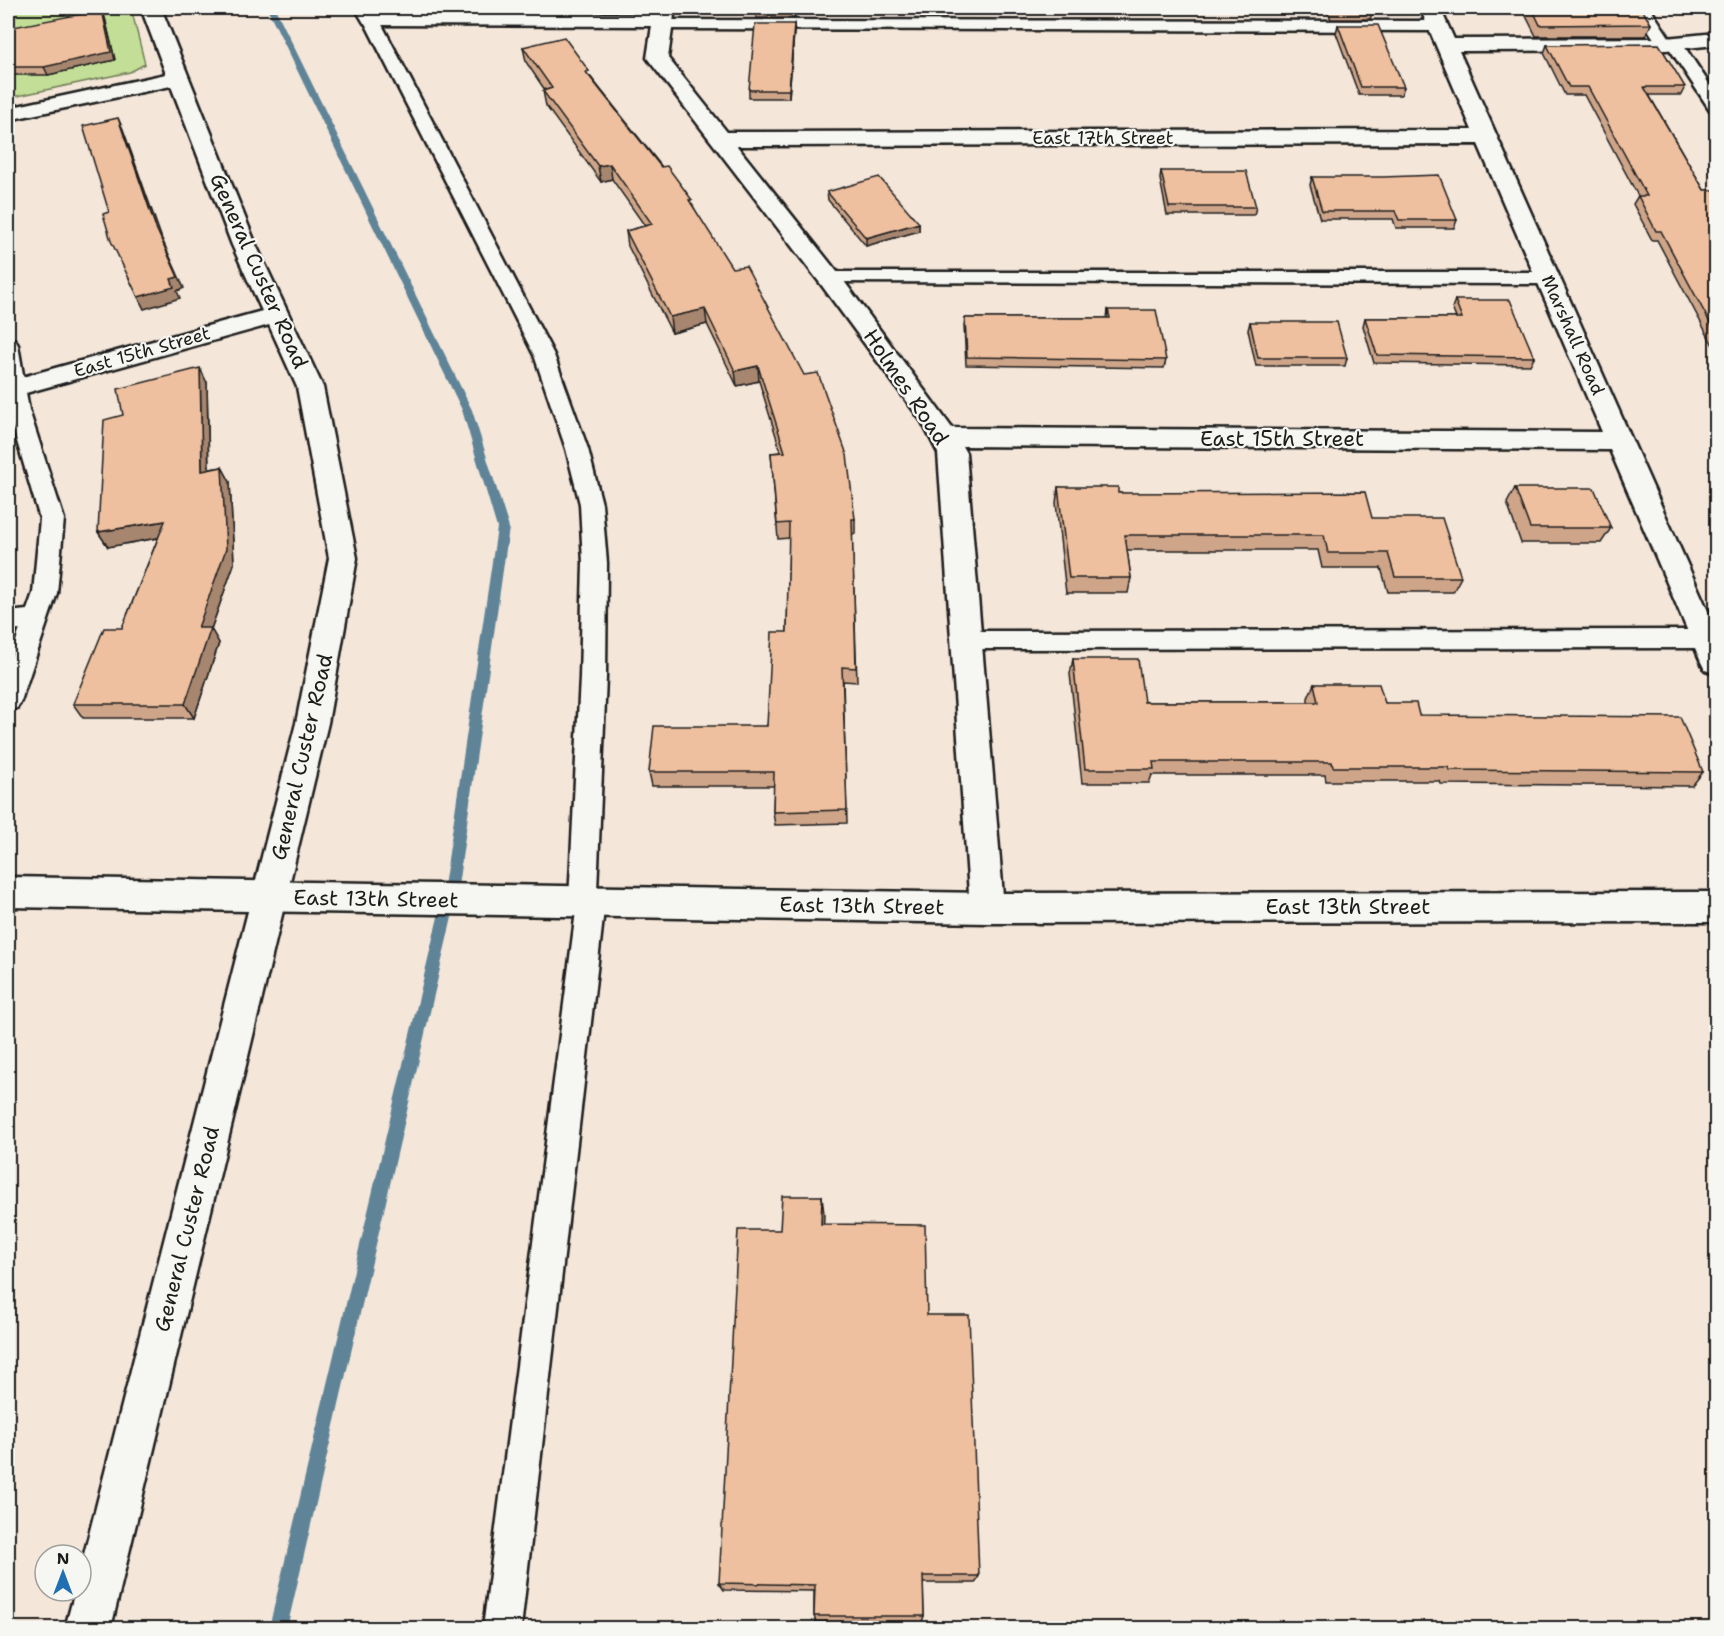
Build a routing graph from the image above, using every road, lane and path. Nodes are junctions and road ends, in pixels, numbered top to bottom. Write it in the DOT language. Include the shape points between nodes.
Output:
graph roads {
  1 [pos="151,8"];
  2 [pos="1642,8"];
  3 [pos="36,10"];
  4 [pos="60,10"];
  5 [pos="368,13"];
  6 [pos="664,18"];
  7 [pos="1438,26"];
  8 [pos="1716,39"];
  9 [pos="1670,44"];
  10 [pos="178,78"];
  11 [pos="1716,106"];
  12 [pos="8,114"];
  13 [pos="1487,137"];
  14 [pos="718,140"];
  15 [pos="829,278"];
  16 [pos="1548,278"];
  17 [pos="276,315"];
  18 [pos="8,345"];
  19 [pos="11,389"];
  20 [pos="944,437"];
  21 [pos="1620,441"];
  22 [pos="36,619"];
  23 [pos="8,621"];
  24 [pos="1706,639"];
  25 [pos="966,640"];
  26 [pos="1716,662"];
  27 [pos="8,701"];
  28 [pos="8,892"];
  29 [pos="269,897"];
  30 [pos="578,901"];
  31 [pos="1716,907"];
  32 [pos="987,908"];
  33 [pos="88,1629"];
  34 [pos="502,1629"];
  1 -- 10 [label="street, General Custer Road"];
  2 -- 9 [label="lane"];
  3 -- 4 [label="path"];
  5 -- 6 [label="street"];
  5 -- 30 [label="lane" via="544,355 577,449 591,504 595,563 593,676"];
  6 -- 7 [label="lane"];
  6 -- 14 [label="street, Holmes Road" via="657,58"];
  7 -- 9 [label="street"];
  7 -- 13 [label="street, Marshall Road"];
  8 -- 9 [label="street"];
  9 -- 11 [label="lane"];
  10 -- 12 [label="street"];
  10 -- 17 [label="street, General Custer Road"];
  13 -- 14 [label="street, East 17th Street"];
  13 -- 16 [label="street, Marshall Road"];
  14 -- 15 [label="street, Holmes Road"];
  15 -- 16 [label="lane"];
  15 -- 20 [label="street, Holmes Road"];
  16 -- 21 [label="street, Marshall Road"];
  17 -- 19 [label="street, East 15th Street"];
  17 -- 29 [label="street, General Custer Road" via="310,387 344,558 312,723"];
  18 -- 19 [label="lane"];
  19 -- 22 [label="lane" via="52,519 45,593"];
  20 -- 21 [label="street, East 15th Street"];
  20 -- 25 [label="street, Holmes Road" via="951,453"];
  21 -- 24 [label="street, Marshall Road"];
  22 -- 23 [label="lane"];
  22 -- 27 [label="lane"];
  24 -- 25 [label="lane"];
  24 -- 26 [label="street, Marshall Road"];
  25 -- 32 [label="street, Holmes Road"];
  28 -- 29 [label="street, East 13th Street"];
  29 -- 30 [label="street, East 13th Street"];
  29 -- 33 [label="street, General Custer Road"];
  30 -- 32 [label="street, East 13th Street"];
  30 -- 34 [label="lane"];
  31 -- 32 [label="street, East 13th Street"];
}
